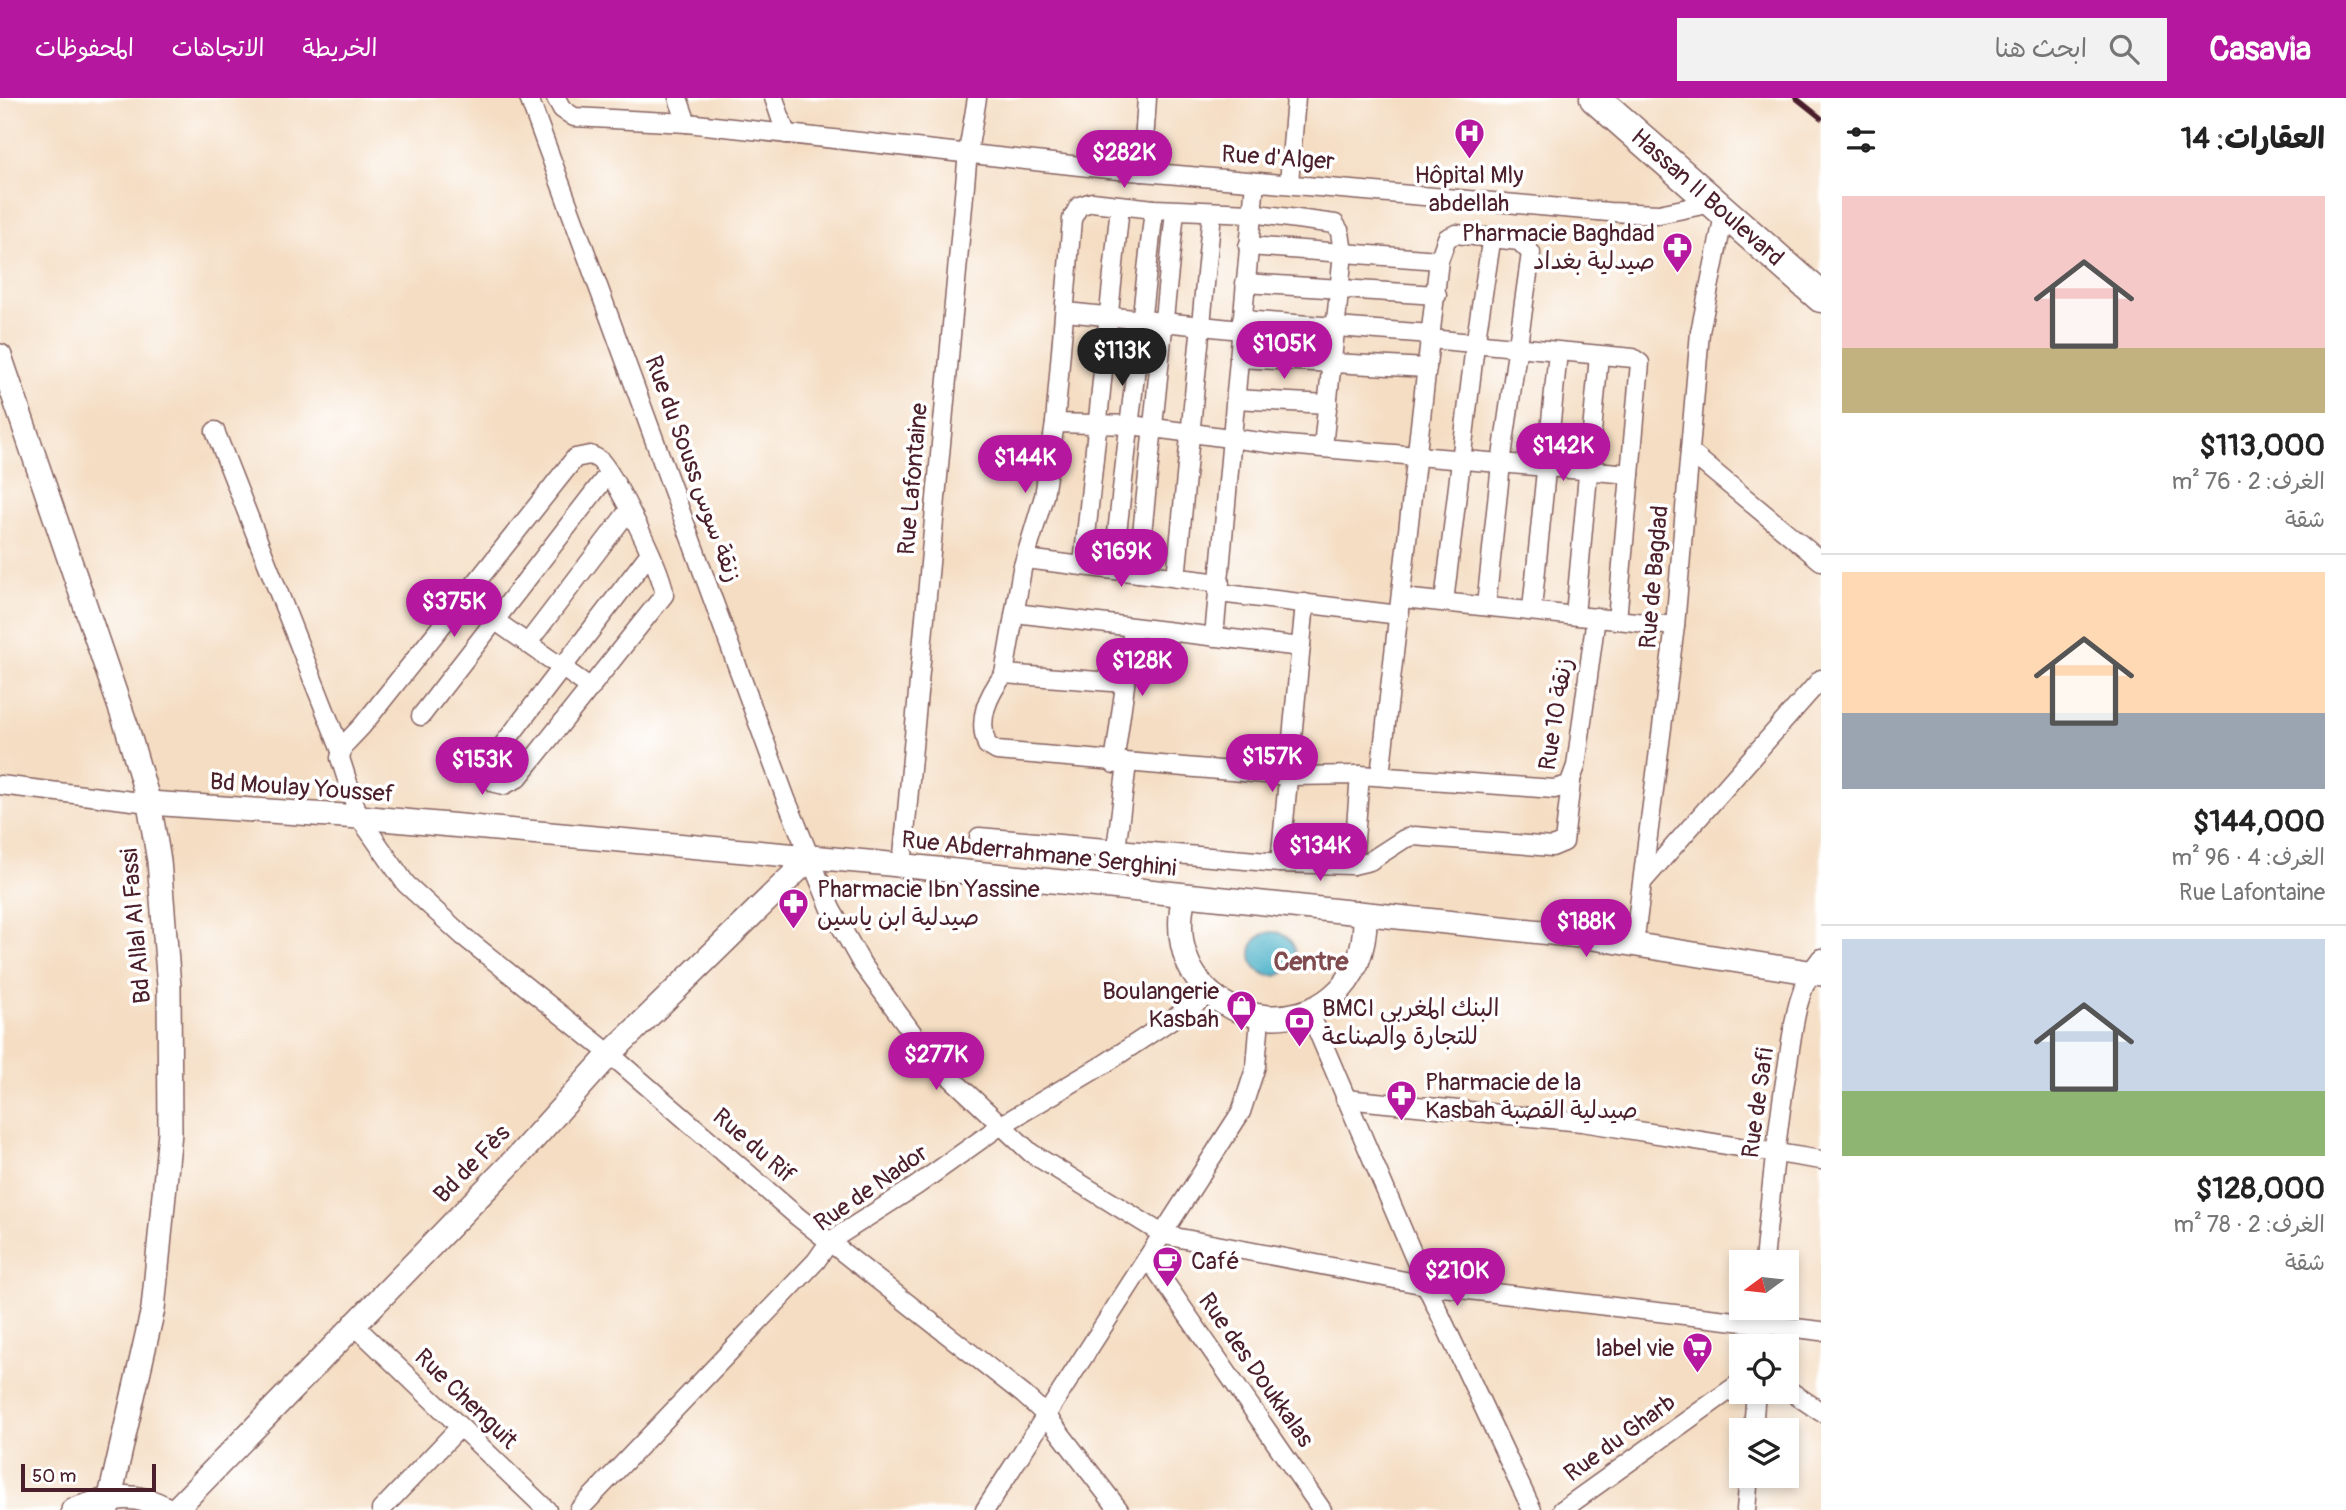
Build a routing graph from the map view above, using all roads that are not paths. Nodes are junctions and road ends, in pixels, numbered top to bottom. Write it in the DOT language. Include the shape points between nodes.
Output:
graph roads {
  1 [pos="529,98"];
  2 [pos="556,98"];
  3 [pos="678,98"];
  4 [pos="774,98"];
  5 [pos="977,98"];
  6 [pos="1147,98"];
  7 [pos="1296,98"];
  8 [pos="1595,98"];
  9 [pos="687,123"];
  10 [pos="786,134"];
  11 [pos="968,152"];
  12 [pos="1142,172"];
  13 [pos="1255,182"];
  14 [pos="1289,183"];
  15 [pos="1120,206"];
  16 [pos="1154,209"];
  17 [pos="1718,209"];
  18 [pos="1175,211"];
  19 [pos="1212,213"];
  20 [pos="1251,214"];
  21 [pos="1492,236"];
  22 [pos="1248,246"];
  23 [pos="1343,253"];
  24 [pos="1439,260"];
  25 [pos="1245,283"];
  26 [pos="1340,291"];
  27 [pos="1437,295"];
  28 [pos="1821,298"];
  29 [pos="1066,312"];
  30 [pos="1109,316"];
  31 [pos="1142,319"];
  32 [pos="1165,321"];
  33 [pos="1200,325"];
  34 [pos="1242,325"];
  35 [pos="1335,328"];
  36 [pos="1430,337"];
  37 [pos="1475,345"];
  38 [pos="1516,348"];
  39 [pos="1558,352"];
  40 [pos="0,356"];
  41 [pos="1599,356"];
  42 [pos="1239,358"];
  43 [pos="1332,365"];
  44 [pos="1427,368"];
  45 [pos="1236,399"];
  46 [pos="1328,404"];
  47 [pos="1055,422"];
  48 [pos="1131,425"];
  49 [pos="1099,426"];
  50 [pos="1155,429"];
  51 [pos="215,431"];
  52 [pos="1190,433"];
  53 [pos="1232,437"];
  54 [pos="1323,447"];
  55 [pos="1690,452"];
  56 [pos="1417,456"];
  57 [pos="1460,460"];
  58 [pos="1501,464"];
  59 [pos="1545,465"];
  60 [pos="1587,469"];
  61 [pos="609,473"];
  62 [pos="1630,474"];
  63 [pos="629,510"];
  64 [pos="650,553"];
  65 [pos="1026,559"];
  66 [pos="1821,561"];
  67 [pos="1083,565"];
  68 [pos="1113,568"];
  69 [pos="1138,573"];
  70 [pos="1176,578"];
  71 [pos="1220,588"];
  72 [pos="463,598"];
  73 [pos="1444,602"];
  74 [pos="1305,603"];
  75 [pos="1486,606"];
  76 [pos="1401,607"];
  77 [pos="1532,609"];
  78 [pos="1015,613"];
  79 [pos="1575,615"];
  80 [pos="1596,617"];
  81 [pos="1617,620"];
  82 [pos="494,622"];
  83 [pos="1675,626"];
  84 [pos="1133,628"];
  85 [pos="1214,637"];
  86 [pos="527,644"];
  87 [pos="1301,647"];
  88 [pos="562,668"];
  89 [pos="1004,674"];
  90 [pos="1821,679"];
  91 [pos="1125,683"];
  92 [pos="591,688"];
  93 [pos="421,716"];
  94 [pos="341,751"];
  95 [pos="1120,764"];
  96 [pos="1360,775"];
  97 [pos="1290,776"];
  98 [pos="1380,776"];
  99 [pos="1571,782"];
  100 [pos="0,785"];
  101 [pos="149,803"];
  102 [pos="359,817"];
  103 [pos="979,837"];
  104 [pos="1116,849"];
  105 [pos="810,858"];
  106 [pos="1280,863"];
  107 [pos="1353,865"];
  108 [pos="902,866"];
  109 [pos="1644,880"];
  110 [pos="1184,895"];
  111 [pos="1365,915"];
  112 [pos="1634,945"];
  113 [pos="1817,968"];
  114 [pos="1210,994"];
  115 [pos="1309,1012"];
  116 [pos="1259,1018"];
  117 [pos="610,1054"];
  118 [pos="1345,1100"];
  119 [pos="1000,1126"];
  120 [pos="1774,1153"];
  121 [pos="1821,1160"];
  122 [pos="1164,1235"];
  123 [pos="830,1241"];
  124 [pos="1766,1250"];
  125 [pos="1148,1258"];
  126 [pos="1426,1285"];
  127 [pos="1759,1320"];
  128 [pos="352,1323"];
  129 [pos="1759,1326"];
  130 [pos="1821,1331"];
  131 [pos="1759,1334"];
  132 [pos="1729,1391"];
  133 [pos="1799,1398"];
  134 [pos="1821,1412"];
  135 [pos="1046,1415"];
  136 [pos="460,1427"];
  137 [pos="1748,1488"];
  138 [pos="107,1505"];
  139 [pos="73,1510"];
  140 [pos="169,1510"];
  141 [pos="175,1510"];
  142 [pos="381,1510"];
  143 [pos="547,1510"];
  144 [pos="579,1510"];
  145 [pos="985,1510"];
  146 [pos="1119,1510"];
  147 [pos="1322,1510"];
  148 [pos="1532,1510"];
  149 [pos="1562,1510"];
  150 [pos="1746,1510"];
  1 -- 105 [label="street, Rue du Souss زنقة سوس"];
  2 -- 9 [label="street, Rue d'Alger" via="574,117"];
  3 -- 9 [label="street"];
  4 -- 10 [label="street"];
  5 -- 11 [label="street, Rue Lafontaine"];
  6 -- 12 [label="street"];
  7 -- 14 [label="street"];
  8 -- 17 [label="main road, Hassan II Boulevard"];
  9 -- 10 [label="street, Rue d'Alger"];
  10 -- 11 [label="street, Rue d'Alger"];
  11 -- 12 [label="street, Rue d'Alger"];
  11 -- 108 [label="street, Rue Lafontaine"];
  12 -- 13 [label="street, Rue d'Alger"];
  13 -- 14 [label="street, Rue d'Alger"];
  13 -- 20 [label="street"];
  14 -- 17 [label="street, Rue d'Alger" via="1609,212"];
  15 -- 16 [label="street"];
  15 -- 29 [label="street" via="1092,202 1075,212"];
  15 -- 30 [label="street"];
  16 -- 18 [label="street"];
  16 -- 31 [label="street"];
  17 -- 28 [label="main road, Hassan II Boulevard"];
  17 -- 55 [label="street, Rue de Bagdad" via="1700,331"];
  18 -- 19 [label="street"];
  18 -- 32 [label="street"];
  19 -- 20 [label="street"];
  19 -- 33 [label="street"];
  20 -- 22 [label="street"];
  20 -- 23 [label="street" via="1332,221 1340,232"];
  21 -- 24 [label="street" via="1451,235"];
  21 -- 37 [label="street"];
  21 -- 38 [label="street" via="1519,240 1531,253"];
  22 -- 23 [label="street"];
  22 -- 25 [label="street"];
  23 -- 24 [label="street"];
  23 -- 26 [label="street"];
  24 -- 27 [label="street"];
  25 -- 26 [label="street"];
  25 -- 34 [label="street"];
  26 -- 27 [label="street"];
  26 -- 35 [label="street"];
  27 -- 36 [label="street"];
  29 -- 30 [label="street"];
  29 -- 47 [label="street"];
  30 -- 31 [label="street"];
  30 -- 49 [label="street"];
  31 -- 32 [label="street"];
  31 -- 48 [label="street"];
  32 -- 33 [label="street"];
  32 -- 50 [label="street"];
  33 -- 34 [label="street"];
  33 -- 52 [label="street"];
  34 -- 35 [label="street"];
  34 -- 42 [label="street"];
  35 -- 36 [label="street"];
  35 -- 43 [label="street"];
  36 -- 37 [label="street"];
  36 -- 44 [label="street"];
  37 -- 38 [label="street"];
  37 -- 57 [label="street"];
  38 -- 39 [label="street"];
  38 -- 58 [label="street"];
  39 -- 41 [label="street"];
  39 -- 59 [label="street"];
  40 -- 101 [label="street, Bd Allal Al Fassi"];
  41 -- 60 [label="street"];
  41 -- 62 [label="street" via="1633,358 1641,364"];
  42 -- 43 [label="street"];
  42 -- 45 [label="street"];
  43 -- 44 [label="street"];
  43 -- 46 [label="street"];
  44 -- 56 [label="street"];
  45 -- 46 [label="street"];
  45 -- 53 [label="street"];
  46 -- 54 [label="street"];
  47 -- 49 [label="street"];
  47 -- 65 [label="street" via="1044,496"];
  48 -- 49 [label="street"];
  48 -- 50 [label="street"];
  48 -- 68 [label="street"];
  49 -- 67 [label="street"];
  50 -- 52 [label="street"];
  50 -- 69 [label="street"];
  51 -- 94 [label="street, Rue du Rif"];
  52 -- 53 [label="street"];
  52 -- 70 [label="street"];
  53 -- 54 [label="street"];
  53 -- 71 [label="street"];
  54 -- 56 [label="street"];
  55 -- 66 [label="street"];
  55 -- 83 [label="street, Rue de Bagdad"];
  56 -- 57 [label="street"];
  56 -- 76 [label="street"];
  57 -- 58 [label="street"];
  57 -- 73 [label="street"];
  58 -- 59 [label="street"];
  58 -- 75 [label="street"];
  59 -- 60 [label="street"];
  59 -- 77 [label="street"];
  60 -- 62 [label="street"];
  60 -- 79 [label="street"];
  61 -- 63 [label="street"];
  61 -- 72 [label="street" via="596,457 582,454 575,458"];
  61 -- 82 [label="street"];
  62 -- 81 [label="street"];
  63 -- 64 [label="street"];
  63 -- 86 [label="street"];
  64 -- 88 [label="street"];
  64 -- 92 [label="street" via="664,595"];
  65 -- 67 [label="street"];
  65 -- 78 [label="street"];
  67 -- 68 [label="street"];
  68 -- 69 [label="street"];
  69 -- 70 [label="street"];
  70 -- 71 [label="street"];
  71 -- 74 [label="street"];
  71 -- 85 [label="street"];
  72 -- 82 [label="street"];
  72 -- 94 [label="street"];
  73 -- 75 [label="street"];
  73 -- 76 [label="street"];
  74 -- 76 [label="street"];
  74 -- 87 [label="street"];
  75 -- 77 [label="street"];
  76 -- 98 [label="street"];
  77 -- 79 [label="street"];
  78 -- 84 [label="street"];
  78 -- 89 [label="street"];
  79 -- 80 [label="street"];
  80 -- 81 [label="street"];
  80 -- 99 [label="street, Rue 10 زنقة"];
  81 -- 83 [label="street"];
  82 -- 86 [label="street"];
  82 -- 93 [label="street"];
  83 -- 109 [label="street, Rue de Bagdad"];
  84 -- 85 [label="street"];
  84 -- 91 [label="street"];
  85 -- 87 [label="street"];
  86 -- 88 [label="street"];
  87 -- 97 [label="street"];
  88 -- 92 [label="street"];
  88 -- 92 [label="street" via="494,758 489,768 495,783 504,785 518,778"];
  89 -- 91 [label="street"];
  89 -- 95 [label="street, Rue 10 زنقة" via="982,719 990,747 1012,754"];
  90 -- 109 [label="street"];
  91 -- 95 [label="street"];
  94 -- 102 [label="street, Rue du Rif"];
  95 -- 97 [label="street, Rue 10 زنقة"];
  95 -- 104 [label="street"];
  96 -- 97 [label="street, Rue 10 زنقة"];
  96 -- 98 [label="street, Rue 10 زنقة"];
  96 -- 107 [label="street"];
  97 -- 106 [label="street"];
  98 -- 99 [label="street, Rue 10 زنقة" via="1536,788 1562,788"];
  99 -- 107 [label="street" via="1562,845 1414,836 1370,861"];
  100 -- 101 [label="street, Bd Moulay Youssef"];
  101 -- 102 [label="street, Bd Moulay Youssef"];
  101 -- 138 [label="street, Bd Allal Al Fassi" via="159,861 169,987 170,1132 150,1322"];
  102 -- 105 [label="street, Bd Moulay Youssef"];
  102 -- 117 [label="street, Rue du Rif" via="406,884"];
  103 -- 104 [label="street"];
  104 -- 106 [label="street"];
  105 -- 108 [label="street, Rue Abderrahmane Serghini"];
  105 -- 117 [label="street, Bd de Fès"];
  105 -- 119 [label="street, Rue du Souss زنقة سوس" via="831,909 895,1013 933,1061"];
  106 -- 107 [label="street"];
  108 -- 110 [label="street, Rue Abderrahmane Serghini"];
  109 -- 112 [label="street, Rue de Bagdad"];
  110 -- 111 [label="street"];
  110 -- 114 [label="street, Rue Abderrahmane Serghini" via="1182,948"];
  111 -- 112 [label="street"];
  111 -- 115 [label="street, Rue Abderrahmane Serghini" via="1363,949 1348,980"];
  112 -- 113 [label="street"];
  113 -- 120 [label="street, Rue de Safi" via="1797,1005"];
  114 -- 116 [label="street, Rue Abderrahmane Serghini"];
  114 -- 119 [label="street, Rue de Nador"];
  115 -- 116 [label="street, Rue Abderrahmane Serghini"];
  115 -- 118 [label="street"];
  116 -- 122 [label="street" via="1256,1066 1241,1112"];
  117 -- 123 [label="street, Rue du Rif"];
  117 -- 128 [label="street, Bd de Fès" via="521,1153"];
  118 -- 120 [label="street" via="1582,1122"];
  118 -- 126 [label="street"];
  119 -- 122 [label="street, Rue du Souss زنقة سوس" via="1031,1153"];
  119 -- 123 [label="street, Rue de Nador"];
  120 -- 121 [label="street"];
  120 -- 124 [label="street, Rue de Safi"];
  122 -- 125 [label="street"];
  122 -- 126 [label="street, Rue du Souss زنقة سوس"];
  123 -- 135 [label="street, Rue du Rif"];
  123 -- 144 [label="street, Rue de Nador"];
  125 -- 135 [label="street"];
  125 -- 147 [label="street, Rue des Doukkalas"];
  126 -- 129 [label="street, Rue du Souss زنقة سوس"];
  126 -- 148 [label="street"];
  127 -- 129 [label="street"];
  128 -- 136 [label="street, Rue Chenguit"];
  128 -- 141 [label="street, Bd de Fès"];
  129 -- 130 [label="street, Rue du Souss زنقة سوس"];
  129 -- 131 [label="street"];
  132 -- 149 [label="street, Rue du Gharb"];
  133 -- 134 [label="street"];
  135 -- 145 [label="street"];
  135 -- 146 [label="street, Rue du Rif"];
  136 -- 142 [label="street"];
  136 -- 143 [label="street, Rue Chenguit"];
  137 -- 150 [label="street"];
  138 -- 139 [label="street"];
  138 -- 140 [label="street" via="139,1497"];
}
